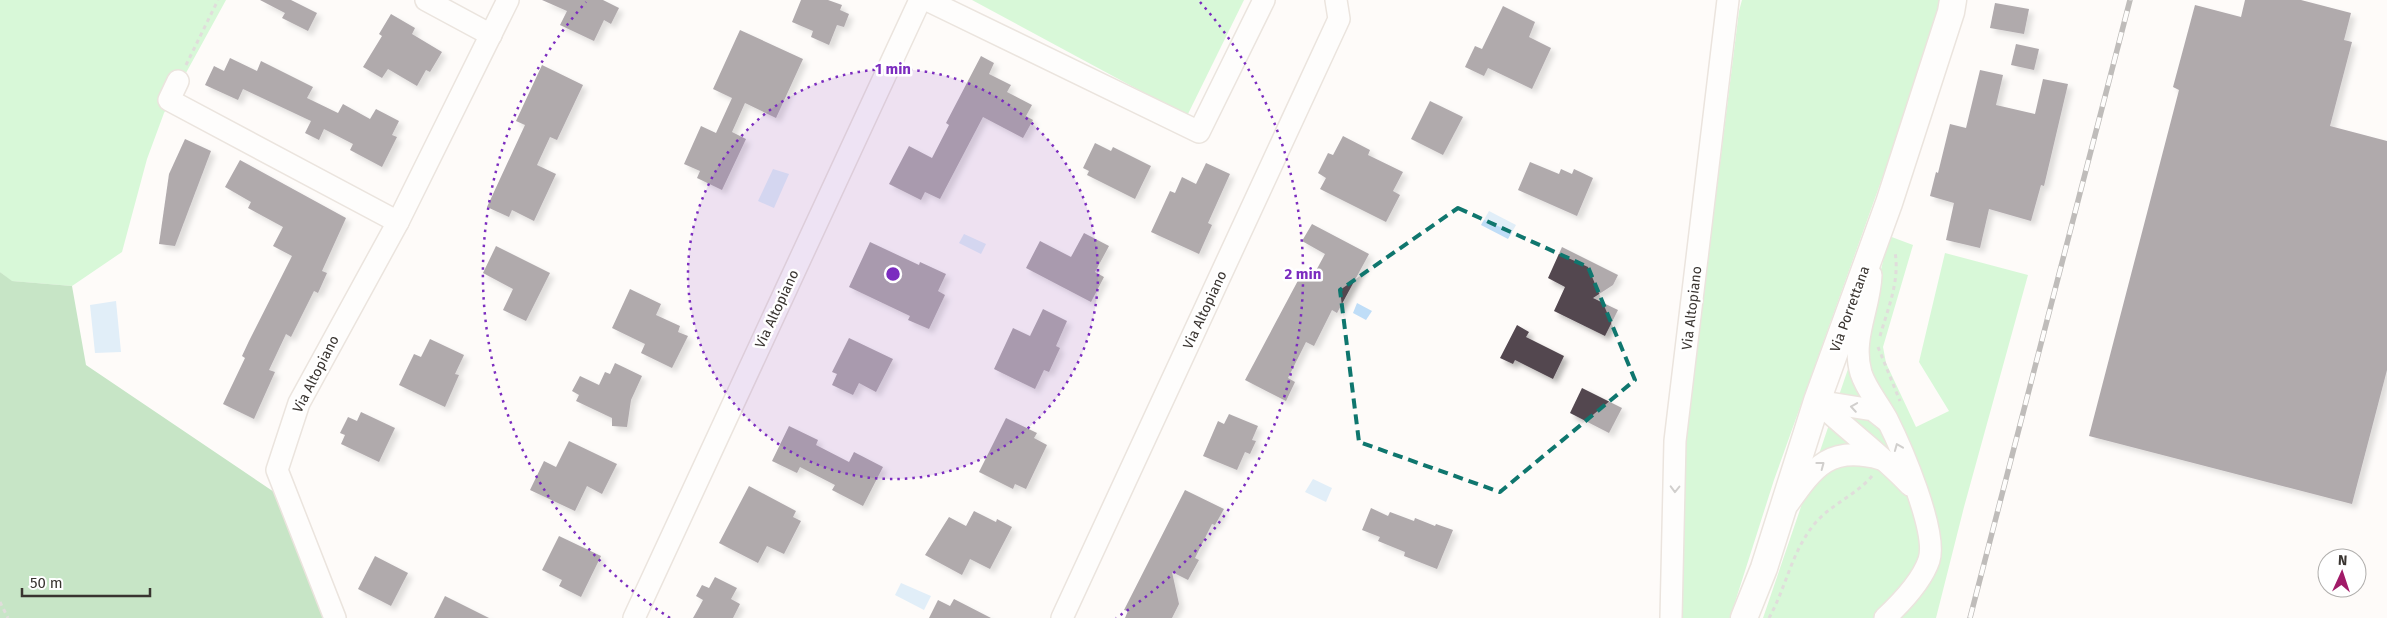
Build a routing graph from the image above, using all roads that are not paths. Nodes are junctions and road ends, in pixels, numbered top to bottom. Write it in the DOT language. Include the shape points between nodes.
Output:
graph roads {
  1 [pos="426,0"];
  2 [pos="508,0"];
  3 [pos="920,0"];
  4 [pos="927,0"];
  5 [pos="1264,0"];
  6 [pos="1336,0"];
  7 [pos="1728,0"];
  8 [pos="1953,0"];
  9 [pos="490,35"];
  10 [pos="178,81"];
  11 [pos="398,222"];
  12 [pos="1882,246"];
  13 [pos="1817,401"];
  14 [pos="1887,421"];
  15 [pos="1878,466"];
  16 [pos="1917,493"];
  17 [pos="1780,516"];
  18 [pos="335,618"];
  19 [pos="634,618"];
  20 [pos="1062,618"];
  21 [pos="1671,618"];
  22 [pos="1744,618"];
  23 [pos="1885,618"];
  1 -- 9 [label="street"];
  2 -- 9 [label="street, Via Altopiano"];
  3 -- 19 [label="street, Via Altopiano"];
  4 -- 5 [label="street" via="1199,132"];
  6 -- 20 [label="street, Via Altopiano" via="1339,19"];
  7 -- 21 [label="street, Via Altopiano, one-way" via="1675,441"];
  8 -- 12 [label="main road, Via Porrettana"];
  9 -- 11 [label="street, Via Altopiano"];
  10 -- 11 [label="street" via="169,100"];
  11 -- 18 [label="street, Via Altopiano" via="299,403 277,470"];
  12 -- 13 [label="main road, Via Porrettana"];
  12 -- 14 [label="street" via="1871,283 1858,356 1861,374"];
  14 -- 13 [label="street, one-way" via="1873,410"];
  13 -- 15 [label="street"];
  13 -- 17 [label="main road, Via Porrettana"];
  16 -- 14 [label="street, one-way"];
  15 -- 16 [label="street" via="1897,471"];
  17 -- 15 [label="street, one-way" via="1818,465 1834,457 1858,454"];
  16 -- 23 [label="street" via="1927,517 1929,559 1922,575"];
  17 -- 22 [label="main road, Via Porrettana"];
}
